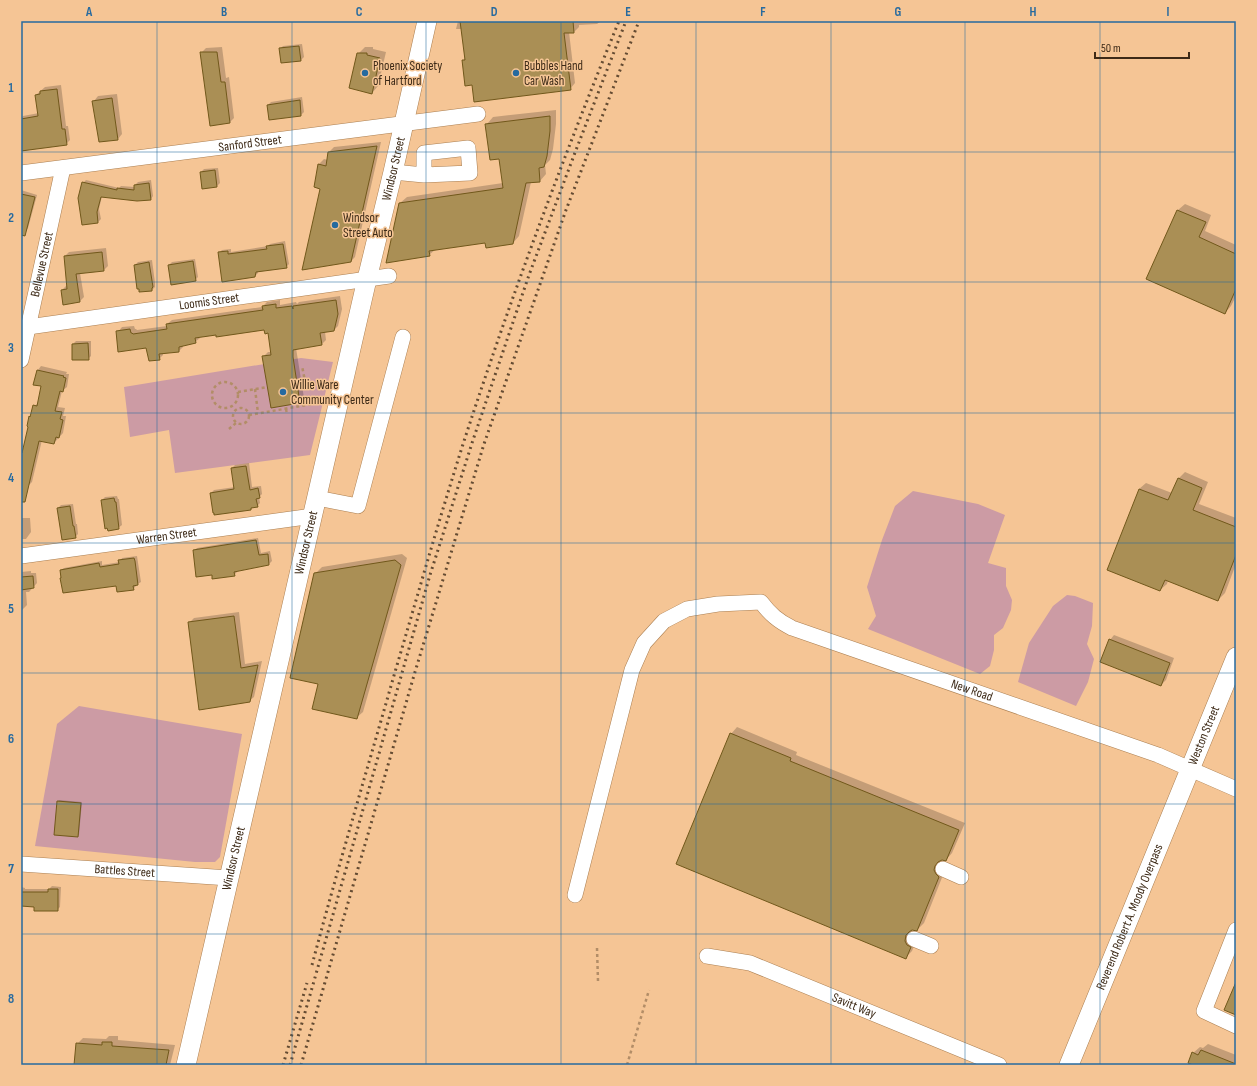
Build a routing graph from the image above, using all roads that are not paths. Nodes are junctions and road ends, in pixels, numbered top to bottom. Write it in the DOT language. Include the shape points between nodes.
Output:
graph roads {
  1 [pos="427,21"];
  2 [pos="478,114"];
  3 [pos="403,124"];
  4 [pos="63,168"];
  5 [pos="393,172"];
  6 [pos="21,173"];
  7 [pos="424,175"];
  8 [pos="389,276"];
  9 [pos="367,279"];
  10 [pos="28,327"];
  11 [pos="403,337"];
  12 [pos="22,353"];
  13 [pos="315,507"];
  14 [pos="21,556"];
  15 [pos="1236,657"];
  16 [pos="1190,769"];
  17 [pos="1236,789"];
  18 [pos="21,864"];
  19 [pos="943,869"];
  20 [pos="961,877"];
  21 [pos="229,878"];
  22 [pos="575,895"];
  23 [pos="1236,930"];
  24 [pos="914,940"];
  25 [pos="931,946"];
  26 [pos="707,956"];
  27 [pos="1236,1026"];
  28 [pos="186,1065"];
  29 [pos="999,1065"];
  30 [pos="1069,1065"];
  1 -- 3 [label="main road, Windsor Street"];
  2 -- 3 [label="street, Sanford Street"];
  3 -- 4 [label="street, Sanford Street"];
  3 -- 5 [label="main road, Windsor Street"];
  4 -- 6 [label="street, Sanford Street"];
  4 -- 10 [label="street, Bellevue Street"];
  5 -- 7 [label="street"];
  5 -- 9 [label="main road, Windsor Street"];
  8 -- 9 [label="street, Loomis Street"];
  9 -- 10 [label="street, Loomis Street"];
  9 -- 13 [label="main road, Windsor Street"];
  10 -- 12 [label="street, Bellevue Street"];
  11 -- 13 [label="street, Warren Street" via="358,506"];
  13 -- 14 [label="street, Warren Street"];
  13 -- 21 [label="main road, Windsor Street"];
  15 -- 16 [label="main road, Weston Street"];
  16 -- 17 [label="street, Weston Street"];
  16 -- 22 [label="street, New Road" via="1158,755 792,628 771,615 762,602 718,604 687,609 664,621 644,643 632,670"];
  16 -- 30 [label="main road, Reverend Robert A. Moody Overpass"];
  18 -- 21 [label="street, Battles Street"];
  19 -- 20 [label="street"];
  21 -- 28 [label="main road, Windsor Street"];
  23 -- 27 [label="street" via="1204,1011"];
  24 -- 25 [label="street"];
  26 -- 29 [label="street, Savitt Way" via="750,963"];
}
